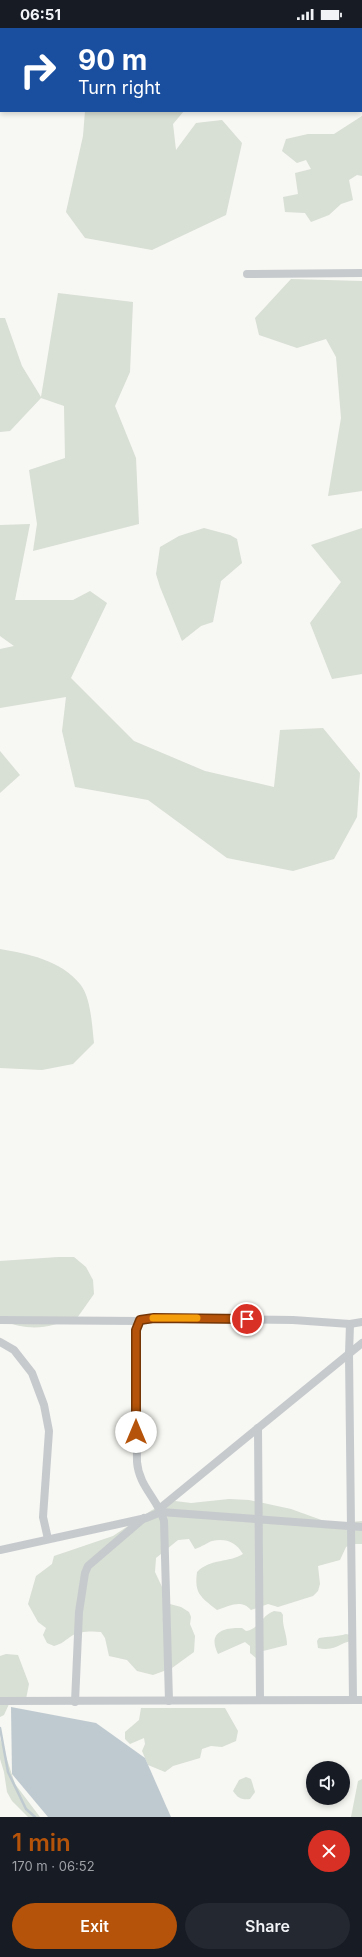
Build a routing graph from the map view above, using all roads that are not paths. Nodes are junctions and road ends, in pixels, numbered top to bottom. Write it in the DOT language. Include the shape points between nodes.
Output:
graph roads {
  1 [pos="362,273"];
  2 [pos="247,274"];
  3 [pos="0,1320"];
  4 [pos="140,1320"];
  5 [pos="362,1322"];
  6 [pos="350,1324"];
  7 [pos="0,1342"];
  8 [pos="362,1343"];
  9 [pos="349,1354"];
  10 [pos="258,1428"];
  11 [pos="160,1511"];
  12 [pos="146,1518"];
  13 [pos="258,1520"];
  14 [pos="351,1527"];
  15 [pos="362,1527"];
  16 [pos="48,1539"];
  17 [pos="0,1550"];
  18 [pos="260,1700"];
  19 [pos="353,1700"];
  20 [pos="362,1700"];
  21 [pos="2,1701"];
  22 [pos="169,1701"];
  23 [pos="75,1702"];
  1 -- 2 [label="street"];
  3 -- 4 [label="street"];
  4 -- 6 [label="street" via="293,1320"];
  4 -- 11 [label="street" via="136,1330 138,1472"];
  5 -- 6 [label="street"];
  6 -- 9 [label="street"];
  7 -- 16 [label="street" via="14,1350 32,1373 44,1405 49,1431 43,1517"];
  8 -- 9 [label="street"];
  9 -- 10 [label="street"];
  9 -- 14 [label="street"];
  10 -- 11 [label="street"];
  10 -- 13 [label="street"];
  11 -- 12 [label="street"];
  11 -- 13 [label="street"];
  11 -- 22 [label="street" via="164,1521"];
  12 -- 16 [label="street"];
  12 -- 23 [label="street" via="88,1566 85,1573 79,1612"];
  13 -- 14 [label="street"];
  13 -- 18 [label="street"];
  14 -- 15 [label="street"];
  14 -- 19 [label="street"];
  16 -- 17 [label="street"];
  18 -- 19 [label="street"];
  18 -- 22 [label="street"];
  19 -- 20 [label="street"];
  21 -- 23 [label="street"];
  22 -- 23 [label="street"];
}
